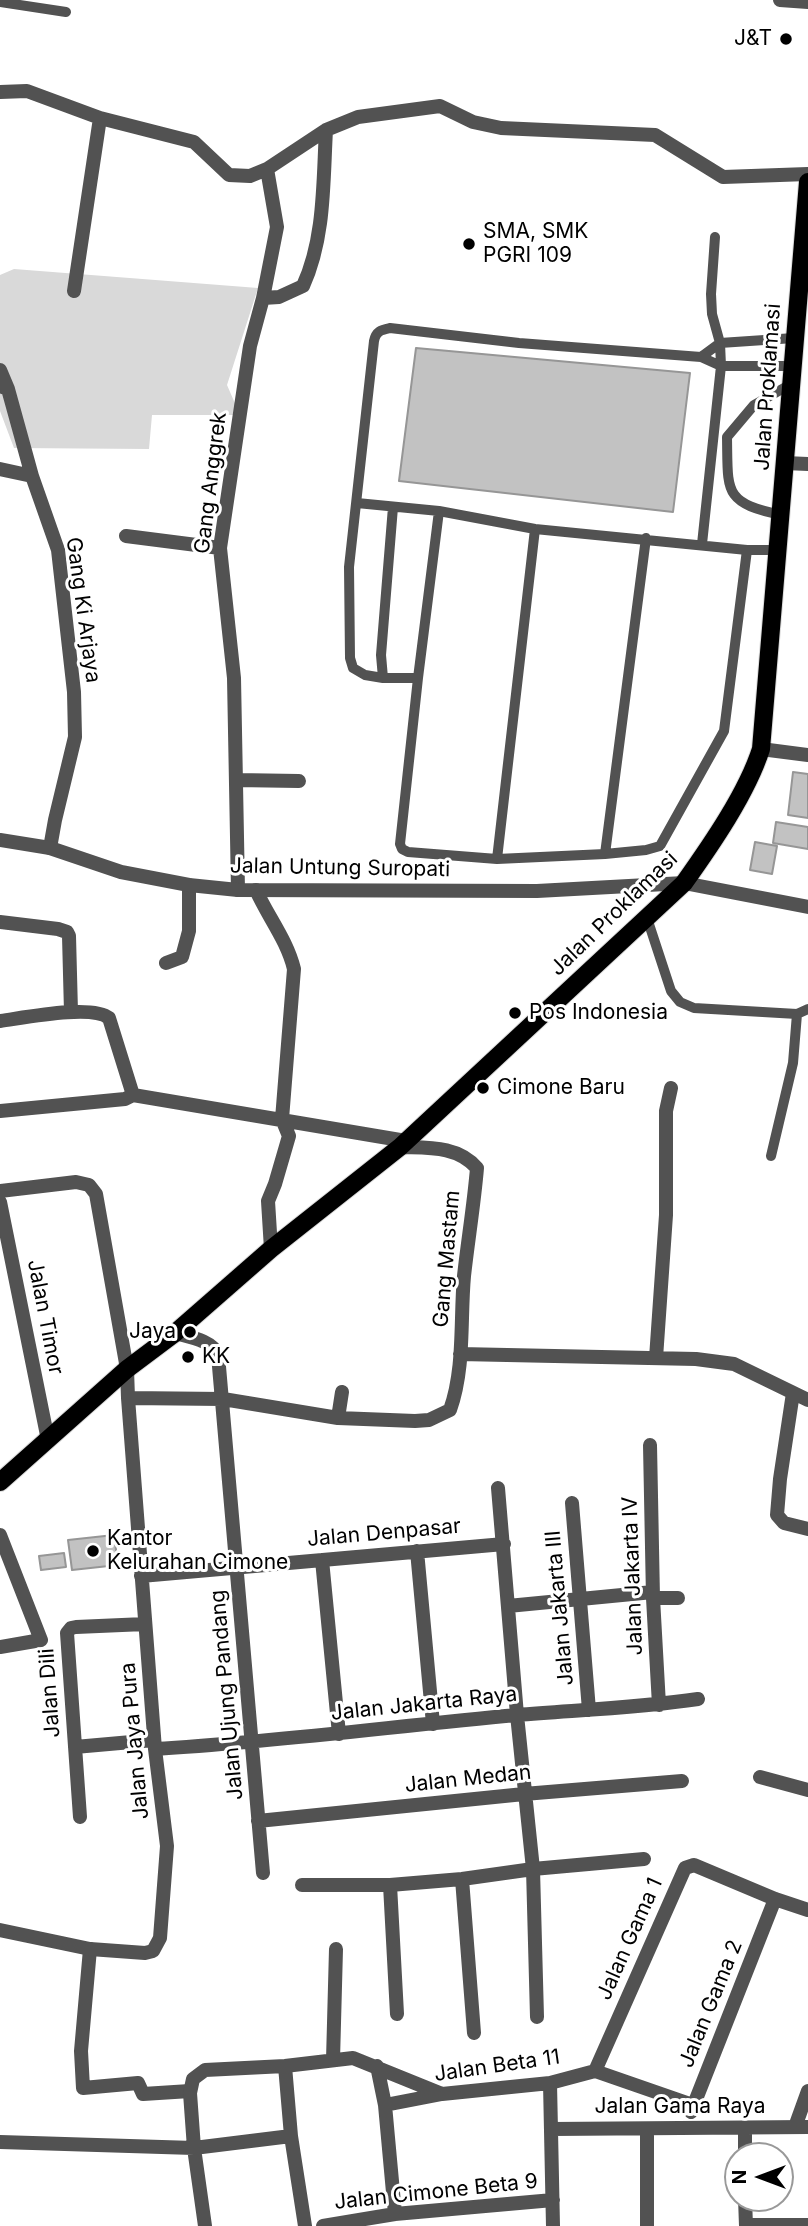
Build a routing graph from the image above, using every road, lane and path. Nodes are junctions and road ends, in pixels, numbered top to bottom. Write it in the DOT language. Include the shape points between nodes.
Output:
graph roads {
  1 [pos="780,0"];
  2 [pos="0,2"];
  3 [pos="808,2"];
  4 [pos="66,12"];
  5 [pos="0,92"];
  6 [pos="100,118"];
  7 [pos="326,130"];
  8 [pos="267,169"];
  9 [pos="808,174"];
  10 [pos="808,182"];
  11 [pos="715,237"];
  12 [pos="74,291"];
  13 [pos="263,299"];
  14 [pos="794,338"];
  15 [pos="720,344"];
  16 [pos="701,357"];
  17 [pos="721,366"];
  18 [pos="0,370"];
  19 [pos="792,375"];
  20 [pos="4,387"];
  21 [pos="786,463"];
  22 [pos="808,464"];
  23 [pos="0,470"];
  24 [pos="32,476"];
  25 [pos="357,503"];
  26 [pos="393,507"];
  27 [pos="439,511"];
  28 [pos="782,515"];
  29 [pos="535,529"];
  30 [pos="126,536"];
  31 [pos="646,538"];
  32 [pos="702,544"];
  33 [pos="220,548"];
  34 [pos="747,550"];
  35 [pos="779,550"];
  36 [pos="383,678"];
  37 [pos="418,678"];
  38 [pos="761,749"];
  39 [pos="808,755"];
  40 [pos="236,780"];
  41 [pos="299,781"];
  42 [pos="0,840"];
  43 [pos="50,848"];
  44 [pos="605,854"];
  45 [pos="497,859"];
  46 [pos="684,883"];
  47 [pos="189,885"];
  48 [pos="238,890"];
  49 [pos="256,890"];
  50 [pos="808,907"];
  51 [pos="647,918"];
  52 [pos="0,922"];
  53 [pos="166,963"];
  54 [pos="808,1009"];
  55 [pos="71,1012"];
  56 [pos="797,1014"];
  57 [pos="0,1021"];
  58 [pos="671,1088"];
  59 [pos="133,1095"];
  60 [pos="0,1111"];
  61 [pos="282,1119"];
  62 [pos="403,1144"];
  63 [pos="771,1156"];
  64 [pos="0,1191"];
  65 [pos="0,1202"];
  66 [pos="271,1249"];
  67 [pos="175,1333"];
  68 [pos="460,1354"];
  69 [pos="656,1358"];
  70 [pos="127,1369"];
  71 [pos="342,1392"];
  72 [pos="793,1393"];
  73 [pos="128,1398"];
  74 [pos="223,1399"];
  75 [pos="808,1400"];
  76 [pos="338,1418"];
  77 [pos="48,1440"];
  78 [pos="650,1445"];
  79 [pos="0,1482"];
  80 [pos="498,1488"];
  81 [pos="572,1503"];
  82 [pos="808,1529"];
  83 [pos="0,1535"];
  84 [pos="504,1544"];
  85 [pos="417,1550"];
  86 [pos="322,1560"];
  87 [pos="237,1568"];
  88 [pos="141,1576"];
  89 [pos="653,1595"];
  90 [pos="580,1598"];
  91 [pos="678,1598"];
  92 [pos="508,1606"];
  93 [pos="145,1624"];
  94 [pos="0,1647"];
  95 [pos="698,1699"];
  96 [pos="659,1705"];
  97 [pos="589,1710"];
  98 [pos="517,1715"];
  99 [pos="433,1724"];
  100 [pos="339,1734"];
  101 [pos="251,1741"];
  102 [pos="155,1745"];
  103 [pos="75,1747"];
  104 [pos="760,1777"];
  105 [pos="682,1781"];
  106 [pos="808,1790"];
  107 [pos="524,1794"];
  108 [pos="80,1816"];
  109 [pos="258,1821"];
  110 [pos="644,1859"];
  111 [pos="533,1869"];
  112 [pos="262,1873"];
  113 [pos="462,1879"];
  114 [pos="302,1885"];
  115 [pos="390,1885"];
  116 [pos="775,1899"];
  117 [pos="808,1910"];
  118 [pos="0,1930"];
  119 [pos="336,1949"];
  120 [pos="90,1950"];
  121 [pos="397,2014"];
  122 [pos="537,2017"];
  123 [pos="474,2033"];
  124 [pos="332,2060"];
  125 [pos="285,2066"];
  126 [pos="377,2066"];
  127 [pos="595,2071"];
  128 [pos="550,2083"];
  129 [pos="190,2091"];
  130 [pos="808,2091"];
  131 [pos="442,2094"];
  132 [pos="385,2105"];
  133 [pos="693,2105"];
  134 [pos="688,2127"];
  135 [pos="802,2127"];
  136 [pos="552,2129"];
  137 [pos="647,2129"];
  138 [pos="745,2129"];
  139 [pos="291,2136"];
  140 [pos="0,2142"];
  141 [pos="745,2142"];
  142 [pos="194,2148"];
  143 [pos="553,2200"];
  144 [pos="395,2214"];
  145 [pos="808,2225"];
  146 [pos="205,2226"];
  147 [pos="305,2226"];
  148 [pos="323,2226"];
  149 [pos="553,2226"];
  150 [pos="647,2226"];
  151 [pos="746,2226"];
  1 -- 3 [label="street"];
  2 -- 4 [label="lane"];
  5 -- 6 [label="street" via="27,91"];
  6 -- 8 [label="street" via="194,142 229,175 250,176"];
  6 -- 12 [label="street"];
  7 -- 8 [label="street"];
  7 -- 9 [label="street" via="358,117 440,106 473,122 501,128 655,135 723,177"];
  7 -- 13 [label="street" via="314,263 303,286"];
  8 -- 13 [label="street, Gang Anggrek" via="277,227"];
  10 -- 14 [label="main road, Jalan Proklamasi"];
  11 -- 15 [label="lane" via="710,293"];
  13 -- 33 [label="street, Gang Anggrek" via="250,346"];
  14 -- 15 [label="lane"];
  14 -- 19 [label="main road, Jalan Proklamasi"];
  15 -- 16 [label="lane"];
  15 -- 17 [label="lane"];
  16 -- 17 [label="lane"];
  16 -- 25 [label="lane" via="380,330 374,341"];
  17 -- 19 [label="lane"];
  17 -- 32 [label="lane"];
  18 -- 20 [label="street, Gang Ki Arjaya"];
  19 -- 21 [label="main road, Jalan Proklamasi"];
  19 -- 28 [label="lane" via="754,405 727,437 728,482 735,496 751,509"];
  20 -- 24 [label="street, Gang Ki Arjaya"];
  21 -- 22 [label="street"];
  21 -- 28 [label="main road, Jalan Proklamasi"];
  23 -- 24 [label="street"];
  24 -- 43 [label="street, Gang Ki Arjaya" via="58,550 74,692 75,737"];
  25 -- 26 [label="lane"];
  25 -- 36 [label="lane" via="349,567 350,658 354,668 365,675"];
  26 -- 27 [label="lane"];
  26 -- 36 [label="lane"];
  27 -- 29 [label="lane"];
  27 -- 37 [label="lane"];
  28 -- 35 [label="main road, Jalan Proklamasi"];
  29 -- 31 [label="lane"];
  29 -- 45 [label="lane"];
  30 -- 33 [label="street"];
  31 -- 32 [label="lane"];
  31 -- 44 [label="lane"];
  32 -- 34 [label="lane"];
  33 -- 40 [label="street, Gang Anggrek" via="234,678"];
  34 -- 35 [label="lane"];
  34 -- 44 [label="lane" via="724,731 660,846"];
  35 -- 38 [label="main road, Jalan Proklamasi"];
  36 -- 37 [label="lane"];
  37 -- 45 [label="lane" via="402,849"];
  38 -- 39 [label="street"];
  38 -- 46 [label="main road, Jalan Proklamasi" via="712,843"];
  40 -- 41 [label="street"];
  40 -- 48 [label="street, Gang Anggrek"];
  42 -- 43 [label="street, Jalan Untung Suropati"];
  43 -- 47 [label="street, Jalan Untung Suropati" via="121,872"];
  44 -- 45 [label="lane"];
  46 -- 49 [label="street, Jalan Untung Suropati" via="537,891"];
  46 -- 50 [label="street, Jalan Untung Suropati"];
  46 -- 51 [label="main road, Jalan Proklamasi"];
  47 -- 48 [label="street, Jalan Untung Suropati"];
  47 -- 53 [label="street" via="189,931 182,957"];
  48 -- 49 [label="street, Jalan Untung Suropati"];
  49 -- 61 [label="street" via="289,950 294,969"];
  51 -- 56 [label="lane" via="671,991 680,1002 694,1008"];
  51 -- 62 [label="main road, Jalan Proklamasi"];
  52 -- 55 [label="street" via="67,932"];
  54 -- 56 [label="lane"];
  55 -- 57 [label="street"];
  55 -- 59 [label="street" via="102,1013 109,1018"];
  56 -- 63 [label="lane" via="793,1063"];
  58 -- 69 [label="street" via="666,1111 666,1215"];
  59 -- 60 [label="street"];
  59 -- 61 [label="street"];
  61 -- 62 [label="street"];
  61 -- 66 [label="street" via="289,1136 268,1201"];
  62 -- 66 [label="main road, Jalan Proklamasi"];
  62 -- 68 [label="street, Gang Mastam" via="445,1148 477,1168"];
  64 -- 70 [label="street, Jalan Jaya Pura" via="76,1182 89,1185 96,1194"];
  65 -- 77 [label="street, Jalan Timor"];
  66 -- 67 [label="main road, Jalan Proklamasi"];
  67 -- 70 [label="main road, Jalan Proklamasi"];
  67 -- 74 [label="street, Jalan Ujung Pandang" via="216,1349"];
  68 -- 69 [label="street"];
  68 -- 76 [label="street" via="453,1401 441,1416 415,1421"];
  69 -- 72 [label="street" via="734,1364"];
  70 -- 73 [label="street, Jalan Jaya Pura"];
  70 -- 77 [label="main road, Jalan Proklamasi"];
  71 -- 76 [label="street"];
  72 -- 75 [label="street"];
  72 -- 82 [label="street" via="777,1516 784,1524"];
  73 -- 74 [label="street"];
  73 -- 88 [label="street, Jalan Jaya Pura"];
  74 -- 76 [label="street"];
  74 -- 87 [label="street, Jalan Ujung Pandang"];
  77 -- 79 [label="main road, Jalan Proklamasi"];
  78 -- 89 [label="street, Jalan Jakarta IV"];
  80 -- 84 [label="street"];
  81 -- 90 [label="street, Jalan Jakarta III"];
  83 -- 94 [label="street" via="41,1640"];
  84 -- 85 [label="street, Jalan Denpasar"];
  84 -- 92 [label="street"];
  85 -- 86 [label="street, Jalan Denpasar"];
  85 -- 99 [label="street"];
  86 -- 87 [label="street, Jalan Denpasar"];
  86 -- 100 [label="street"];
  87 -- 88 [label="street, Jalan Denpasar"];
  87 -- 101 [label="street, Jalan Ujung Pandang"];
  88 -- 93 [label="street, Jalan Jaya Pura"];
  89 -- 90 [label="street"];
  89 -- 91 [label="street"];
  89 -- 96 [label="street, Jalan Jakarta IV"];
  90 -- 92 [label="street"];
  90 -- 97 [label="street, Jalan Jakarta III"];
  92 -- 98 [label="street"];
  93 -- 102 [label="street, Jalan Jaya Pura"];
  93 -- 103 [label="street, Jalan Dili" via="68,1629"];
  95 -- 96 [label="street, Jalan Jakarta Raya"];
  96 -- 97 [label="street, Jalan Jakarta Raya"];
  97 -- 98 [label="street, Jalan Jakarta Raya"];
  98 -- 99 [label="street, Jalan Jakarta Raya"];
  98 -- 107 [label="street"];
  99 -- 100 [label="street, Jalan Jakarta Raya"];
  100 -- 101 [label="street, Jalan Jakarta Raya"];
  101 -- 102 [label="street, Jalan Jakarta Raya"];
  101 -- 109 [label="street, Jalan Ujung Pandang"];
  102 -- 103 [label="street, Jalan Dili"];
  102 -- 120 [label="street, Jalan Jaya Pura" via="167,1846 160,1938 153,1951 145,1953"];
  103 -- 108 [label="street, Jalan Dili"];
  104 -- 106 [label="street"];
  105 -- 107 [label="street, Jalan Medan"];
  107 -- 109 [label="street, Jalan Medan"];
  107 -- 111 [label="street"];
  109 -- 112 [label="street, Jalan Ujung Pandang"];
  110 -- 111 [label="street"];
  111 -- 113 [label="street"];
  111 -- 122 [label="street"];
  113 -- 115 [label="street"];
  113 -- 123 [label="street"];
  114 -- 115 [label="street"];
  115 -- 121 [label="street"];
  116 -- 117 [label="street, Jalan Gama 1"];
  116 -- 127 [label="street, Jalan Gama 1" via="694,1865 684,1869"];
  116 -- 133 [label="street, Jalan Gama 2"];
  118 -- 120 [label="street, Jalan Jaya Pura"];
  119 -- 124 [label="street"];
  120 -- 129 [label="street" via="81,2051 83,2088 138,2083 143,2094"];
  124 -- 125 [label="street"];
  124 -- 126 [label="street" via="354,2058"];
  125 -- 129 [label="street" via="205,2070 193,2079"];
  125 -- 139 [label="street"];
  126 -- 131 [label="street"];
  126 -- 132 [label="street"];
  127 -- 128 [label="street, Jalan Beta 11"];
  127 -- 133 [label="street"];
  128 -- 131 [label="street, Jalan Beta 11"];
  128 -- 136 [label="street"];
  129 -- 142 [label="street"];
  130 -- 135 [label="street"];
  131 -- 132 [label="street, Jalan Beta 11"];
  132 -- 144 [label="street"];
  133 -- 134 [label="street, Jalan Gama 2"];
  134 -- 137 [label="street, Jalan Gama Raya"];
  134 -- 138 [label="street, Jalan Gama Raya"];
  135 -- 138 [label="street, Jalan Gama Raya"];
  136 -- 137 [label="street, Jalan Gama Raya"];
  136 -- 143 [label="street"];
  137 -- 150 [label="street"];
  138 -- 141 [label="street"];
  139 -- 142 [label="street"];
  139 -- 147 [label="street"];
  140 -- 142 [label="street"];
  142 -- 146 [label="street"];
  143 -- 144 [label="street, Jalan Cimone Beta 9"];
  143 -- 149 [label="street"];
  144 -- 148 [label="street, Jalan Cimone Beta 9"];
  145 -- 151 [label="street"];
}
